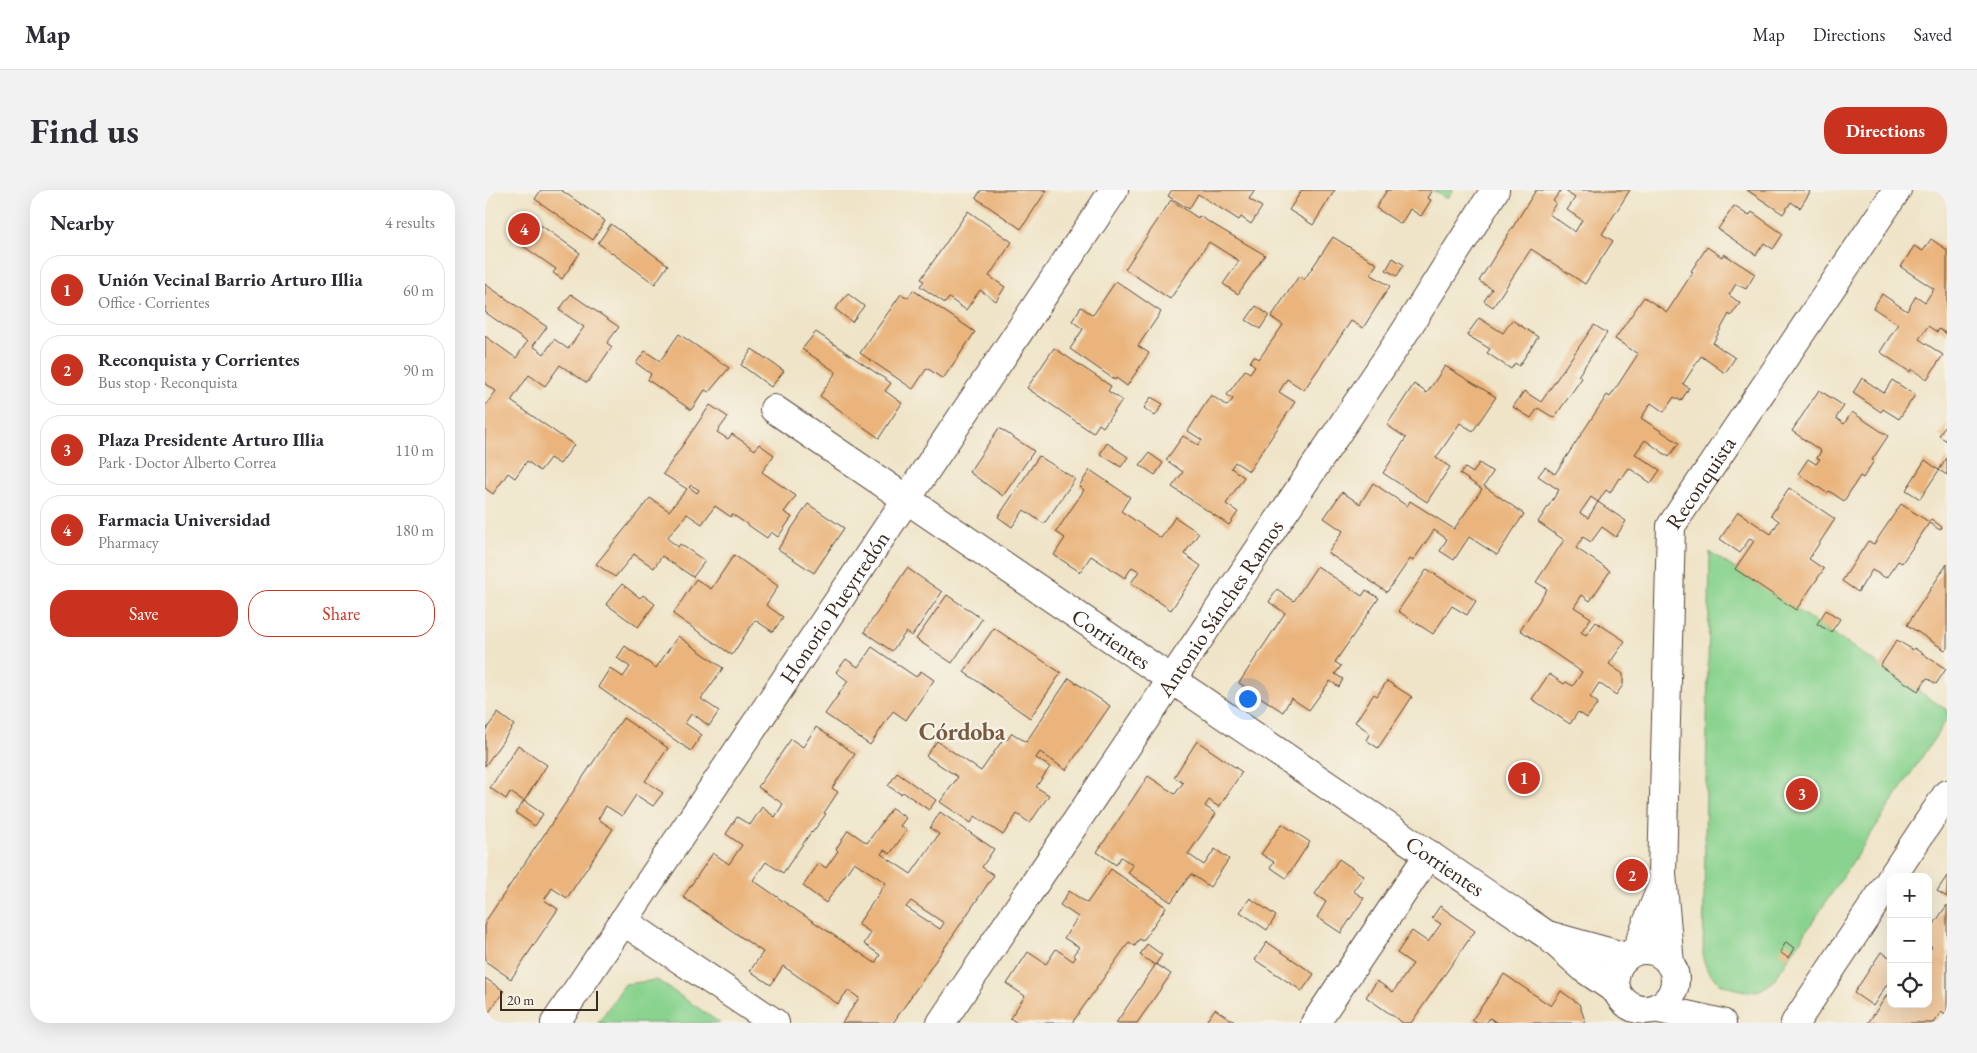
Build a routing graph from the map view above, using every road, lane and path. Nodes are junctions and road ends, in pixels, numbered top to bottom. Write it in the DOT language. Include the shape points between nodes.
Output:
graph roads {
  1 [pos="1114,190"];
  2 [pos="1495,190"];
  3 [pos="1897,190"];
  4 [pos="774,409"];
  5 [pos="907,500"];
  6 [pos="1172,680"];
  7 [pos="1947,794"];
  8 [pos="1429,854"];
  9 [pos="1894,873"];
  10 [pos="1887,884"];
  11 [pos="1662,885"];
  12 [pos="623,921"];
  13 [pos="1547,935"];
  14 [pos="1631,954"];
  15 [pos="1672,974"];
  16 [pos="1620,1004"];
  17 [pos="1651,1013"];
  18 [pos="555,1023"];
  19 [pos="775,1023"];
  20 [pos="941,1023"];
  21 [pos="1315,1023"];
  22 [pos="1722,1023"];
  23 [pos="1795,1023"];
  1 -- 5 [label="street, Honorio Pueyrredón"];
  2 -- 6 [label="street, Antonio Sánches Ramos" via="1401,338"];
  3 -- 11 [label="street, Reconquista" via="1671,526"];
  4 -- 5 [label="street, Corrientes"];
  5 -- 6 [label="street, Corrientes"];
  5 -- 12 [label="street, Honorio Pueyrredón"];
  6 -- 8 [label="street, Corrientes"];
  6 -- 20 [label="street, Antonio Sánches Ramos"];
  7 -- 9 [label="street"];
  8 -- 13 [label="street, Corrientes"];
  8 -- 21 [label="street"];
  10 -- 23 [label="street"];
  11 -- 14 [label="street, Reconquista"];
  11 -- 15 [label="street, Reconquista"];
  12 -- 18 [label="street, Honorio Pueyrredón"];
  12 -- 19 [label="street"];
  13 -- 14 [label="street, Corrientes"];
  13 -- 16 [label="street, Corrientes"];
  14 -- 15 [label="street" via="1645,950 1655,952 1664,957"];
  14 -- 16 [label="street" via="1620,962 1615,976"];
  15 -- 17 [label="street" via="1673,991"];
  15 -- 22 [label="street" via="1699,1009"];
  16 -- 17 [label="street"];
  17 -- 22 [label="street"];
}
